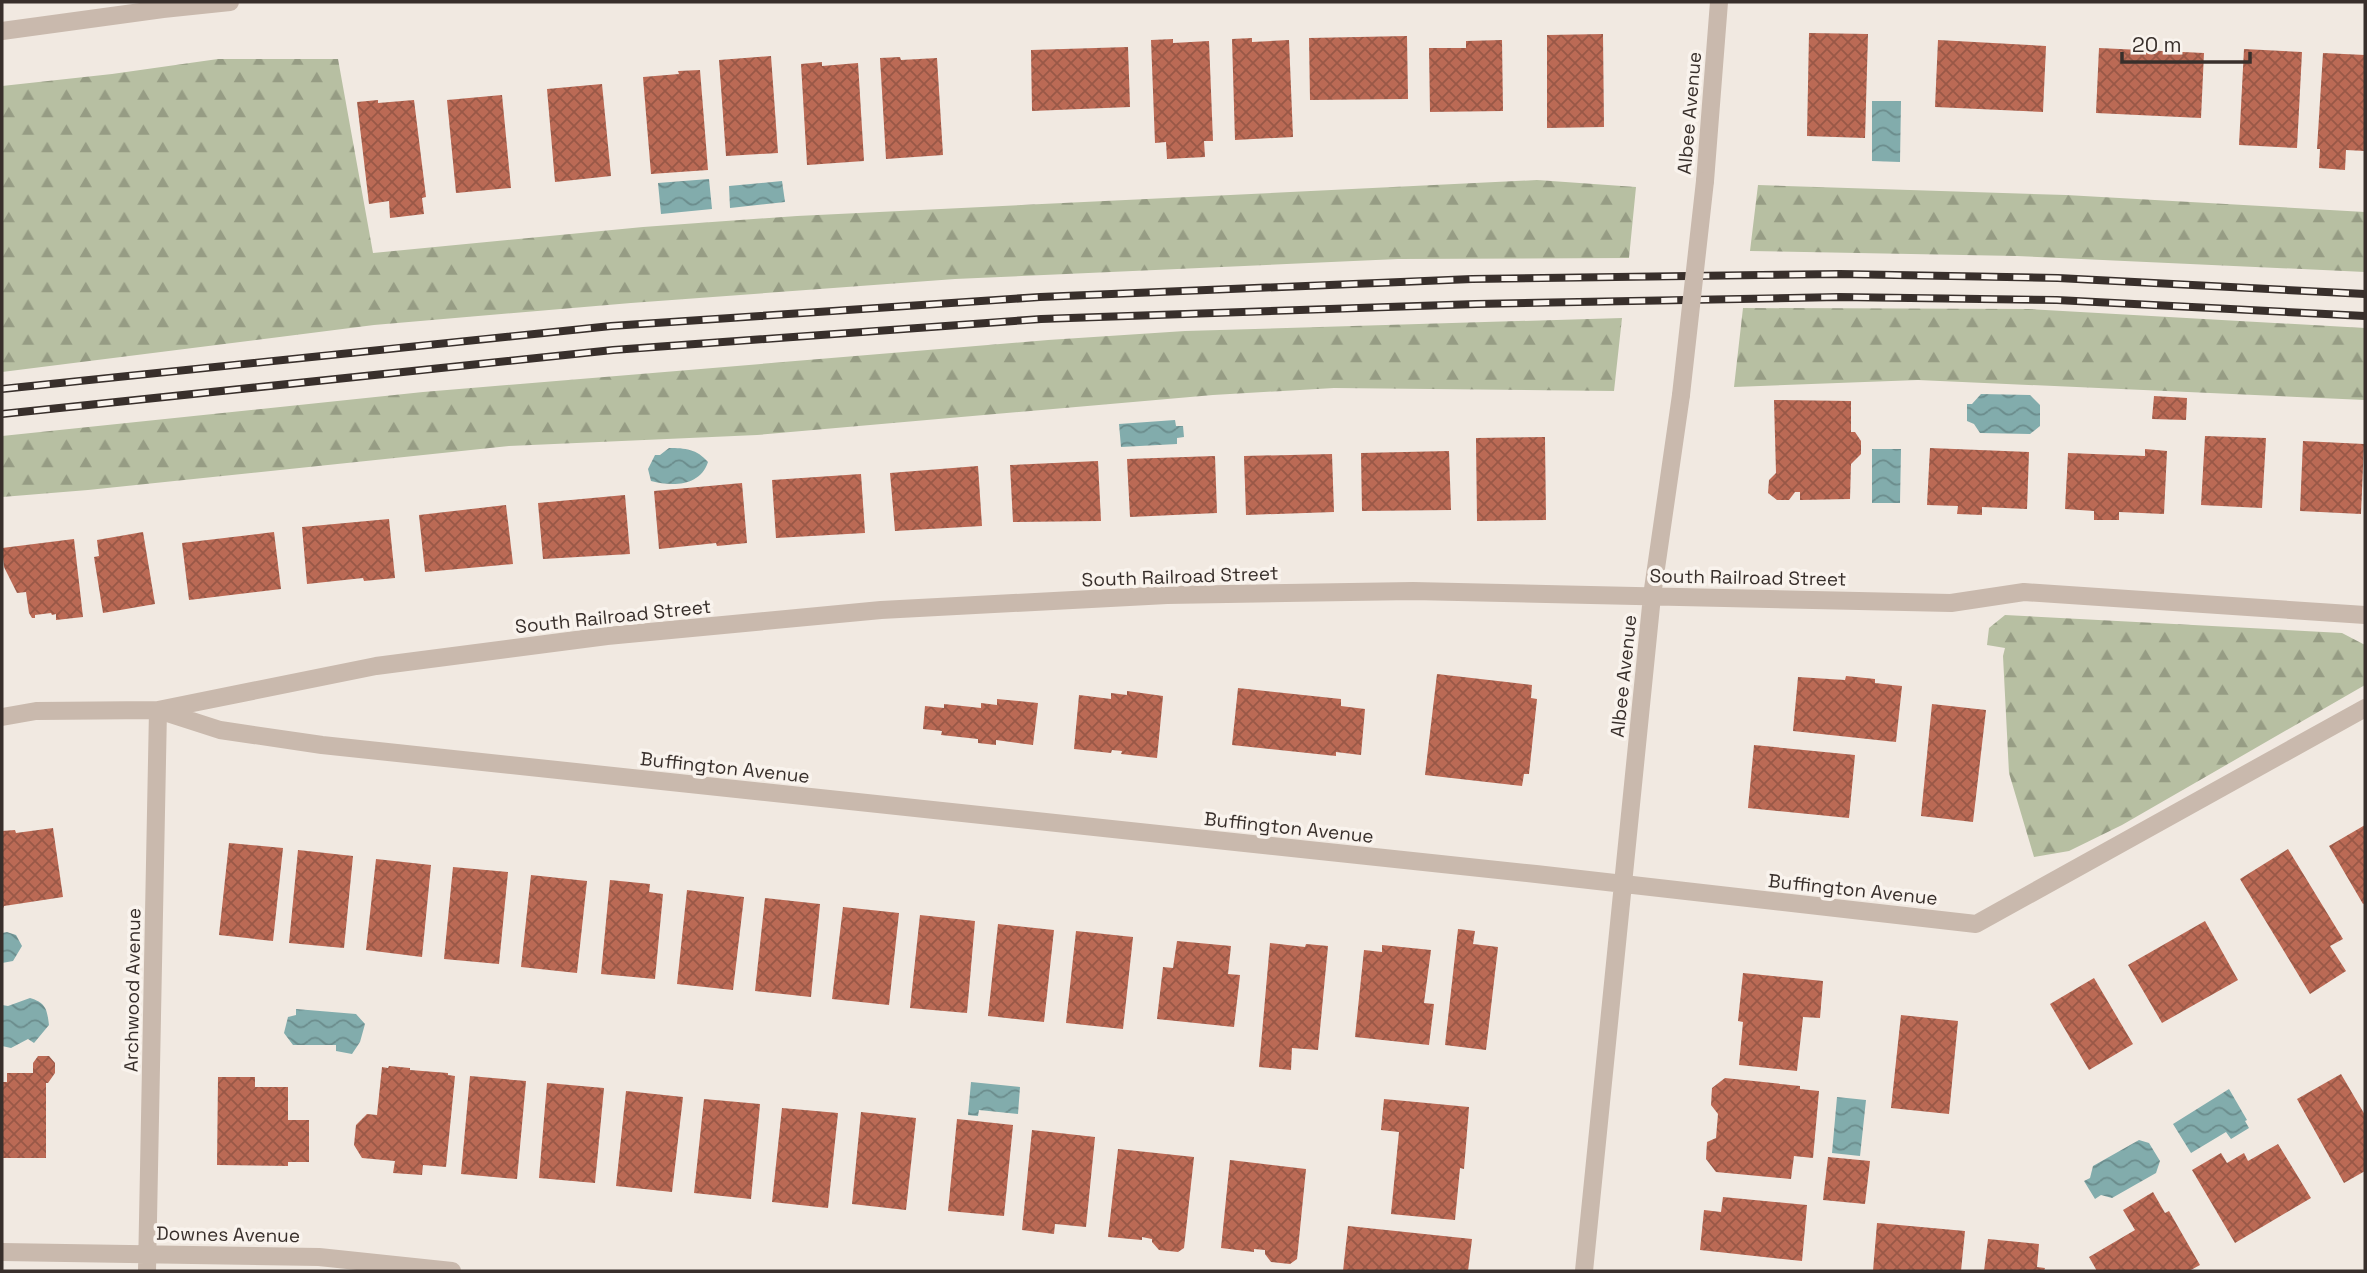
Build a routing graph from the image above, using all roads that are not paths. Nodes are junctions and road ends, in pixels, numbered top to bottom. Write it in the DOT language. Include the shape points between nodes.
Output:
graph roads {
  1 [pos="230,2"];
  2 [pos="1719,2"];
  3 [pos="2,32"];
  4 [pos="1652,596"];
  5 [pos="2365,615"];
  6 [pos="2365,708"];
  7 [pos="158,710"];
  8 [pos="2,717"];
  9 [pos="1622,884"];
  10 [pos="2,1252"];
  11 [pos="148,1263"];
  12 [pos="452,1271"];
  13 [pos="1584,1271"];
  1 -- 3 [label="street"];
  2 -- 4 [label="street, Albee Avenue, bridge" via="1681,395"];
  4 -- 5 [label="street, South Railroad Street" via="1951,603 2024,592"];
  4 -- 7 [label="street, South Railroad Street" via="1413,592 1167,595 881,610 607,636 376,666"];
  4 -- 9 [label="street, Albee Avenue"];
  6 -- 9 [label="street, Buffington Avenue" via="1976,924"];
  7 -- 8 [label="street, South Railroad Street" via="36,711"];
  7 -- 9 [label="street, Buffington Avenue" via="220,730 322,745"];
  7 -- 11 [label="street, Archwood Avenue"];
  9 -- 13 [label="street, Albee Avenue"];
  10 -- 11 [label="street, Downes Avenue"];
  11 -- 12 [label="street, Downes Avenue" via="319,1257"];
}
